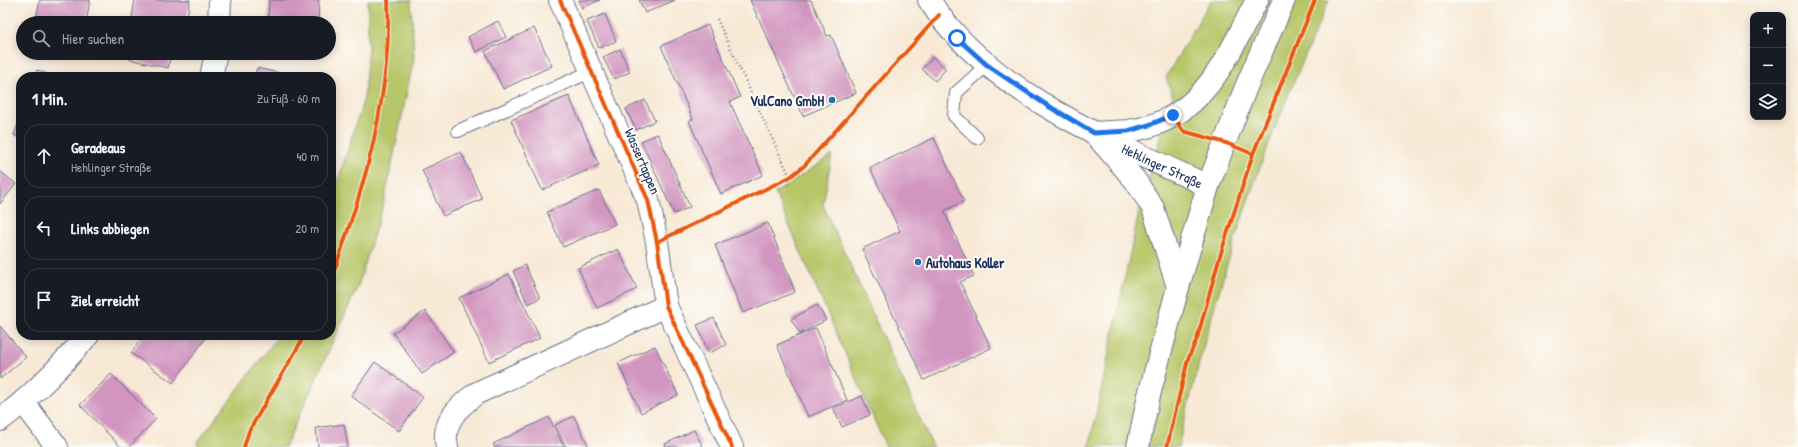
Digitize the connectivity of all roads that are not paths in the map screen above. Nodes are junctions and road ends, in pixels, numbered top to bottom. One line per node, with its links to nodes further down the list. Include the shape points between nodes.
1 (220, 0): 6 (street)
2 (560, 0): 9 (street, Wassertappen)
3 (929, 0): 8 (street, Hehlinger Straße, via 957,38)
4 (1257, 0): 12 (street, via 1221,69 1201,94 1180,112 1128,131)
5 (1284, 0): 14 (street, via 1246,87)
6 (219, 16)
7 (215, 60): 10 (street)
8 (987, 65): 12 (street, Hehlinger Straße); 13 (lane, via 956,92 954,116)
9 (592, 71): 11 (lane); 16 (street, Wassertappen, via 648,200)
10 (212, 72)
11 (458, 131)
12 (1094, 133): 14 (street, Hehlinger Straße); 15 (street, via 1135,180 1153,208)
13 (977, 138)
14 (1208, 186): 15 (street)
15 (1178, 287): 23 (street)
16 (666, 306): 21 (street, via 476,392 449,420); 22 (street, Wassertappen)
17 (84, 340): 18 (street)
18 (24, 403): 19 (street); 20 (street)
19 (0, 420)
20 (57, 447)
21 (447, 447)
22 (732, 447)
23 (1138, 447)

